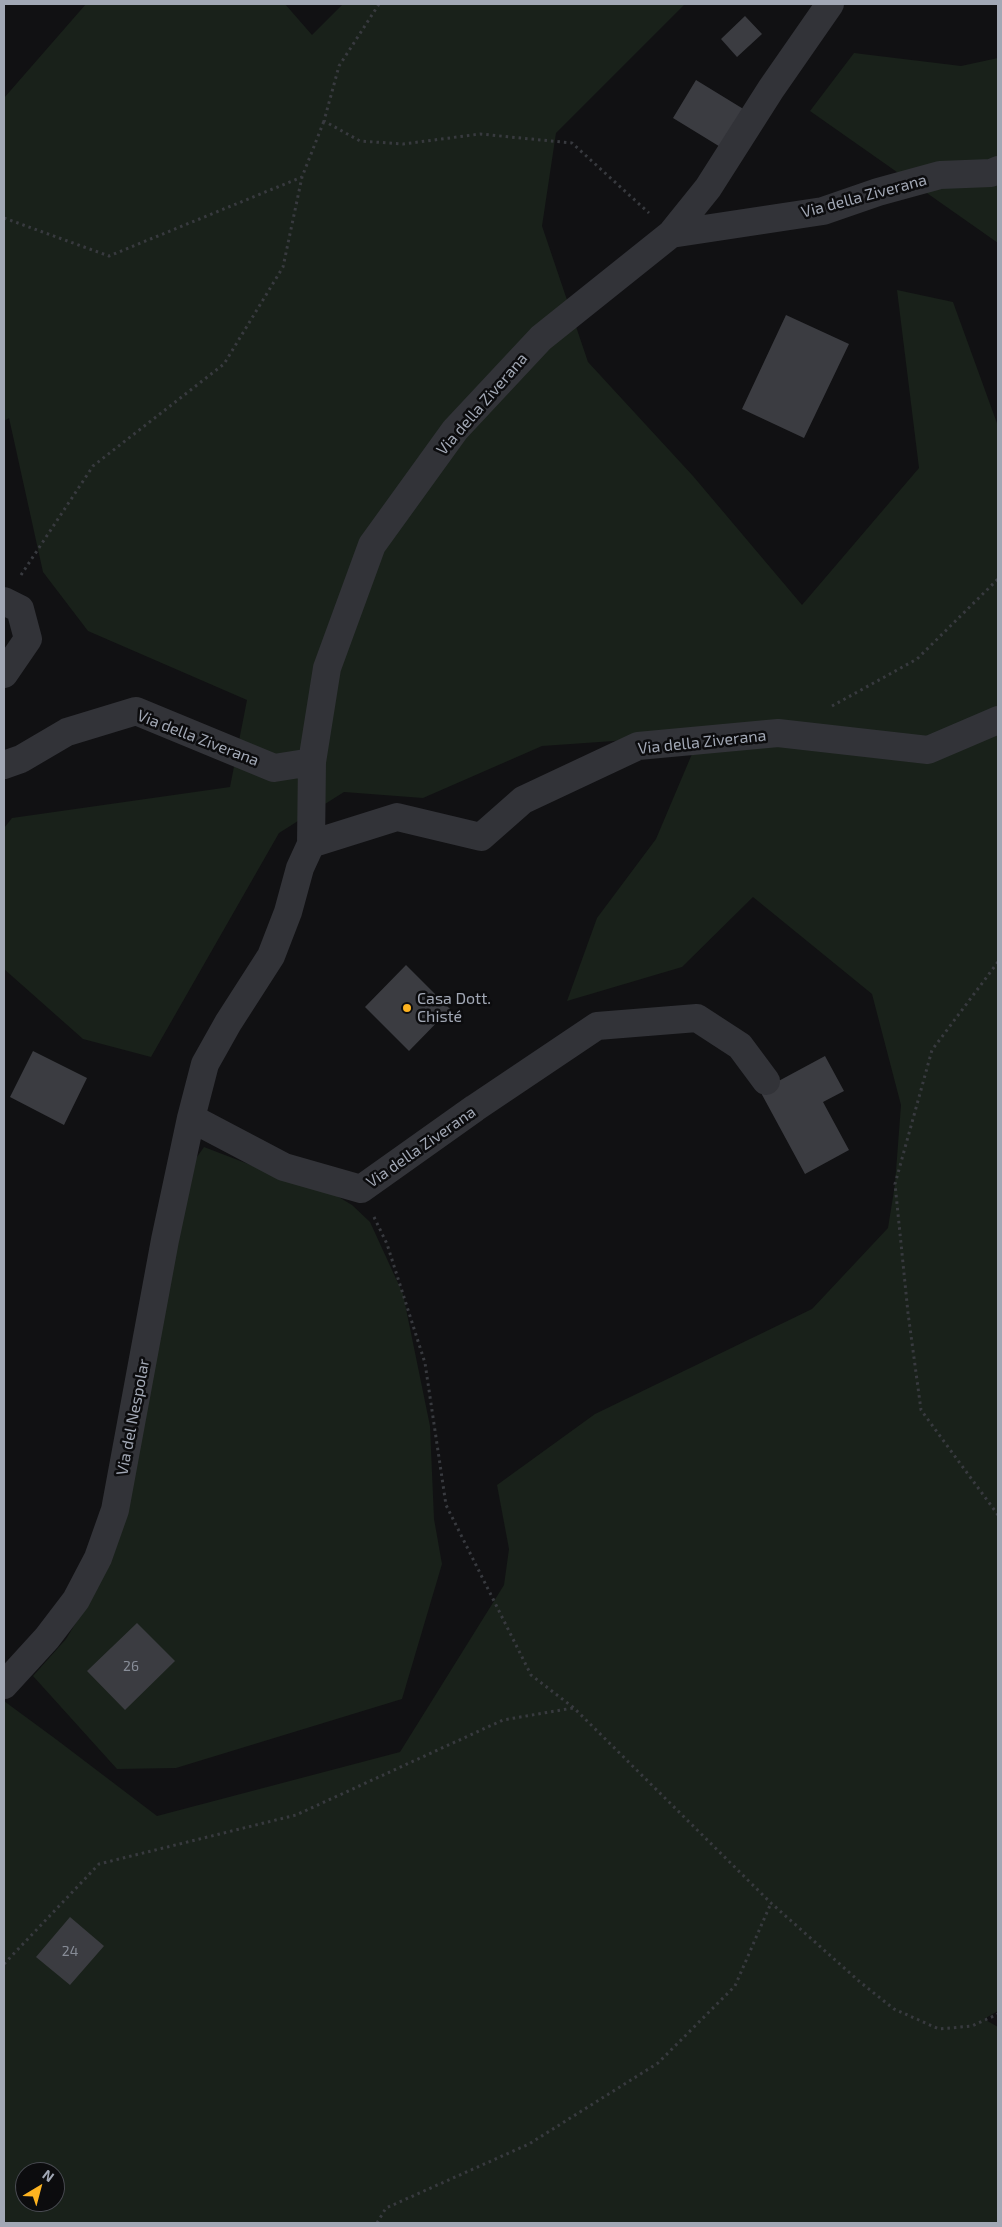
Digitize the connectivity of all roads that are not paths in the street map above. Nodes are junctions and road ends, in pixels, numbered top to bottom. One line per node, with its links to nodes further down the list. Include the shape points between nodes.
1 (830, 4): 3 (street, Via della Ziverana, via 771,88 708,188)
2 (998, 170): 3 (street, Via della Ziverana, via 991,174 940,176 823,211)
3 (671, 234): 7 (street, Via della Ziverana, via 541,338 455,430 372,545 327,668)
4 (4, 601): 5 (street, via 20,609 28,639)
5 (4, 674)
6 (998, 720): 9 (street, Via della Ziverana, via 928,750 778,733 638,746 523,800 481,837 397,817)
7 (312, 762): 8 (street, Via della Ziverana, via 274,768 136,710 67,732 21,759); 9 (street, Via della Ziverana)
8 (4, 765)
9 (311, 844): 11 (street, Via della Ziverana, via 271,956 205,1064)
10 (766, 1081): 11 (street, Via della Ziverana, via 740,1046 697,1018 597,1026 361,1189 284,1167)
11 (191, 1118): 12 (street, Via del Nespolar, via 115,1510 98,1558 76,1600)
12 (4, 1685)

